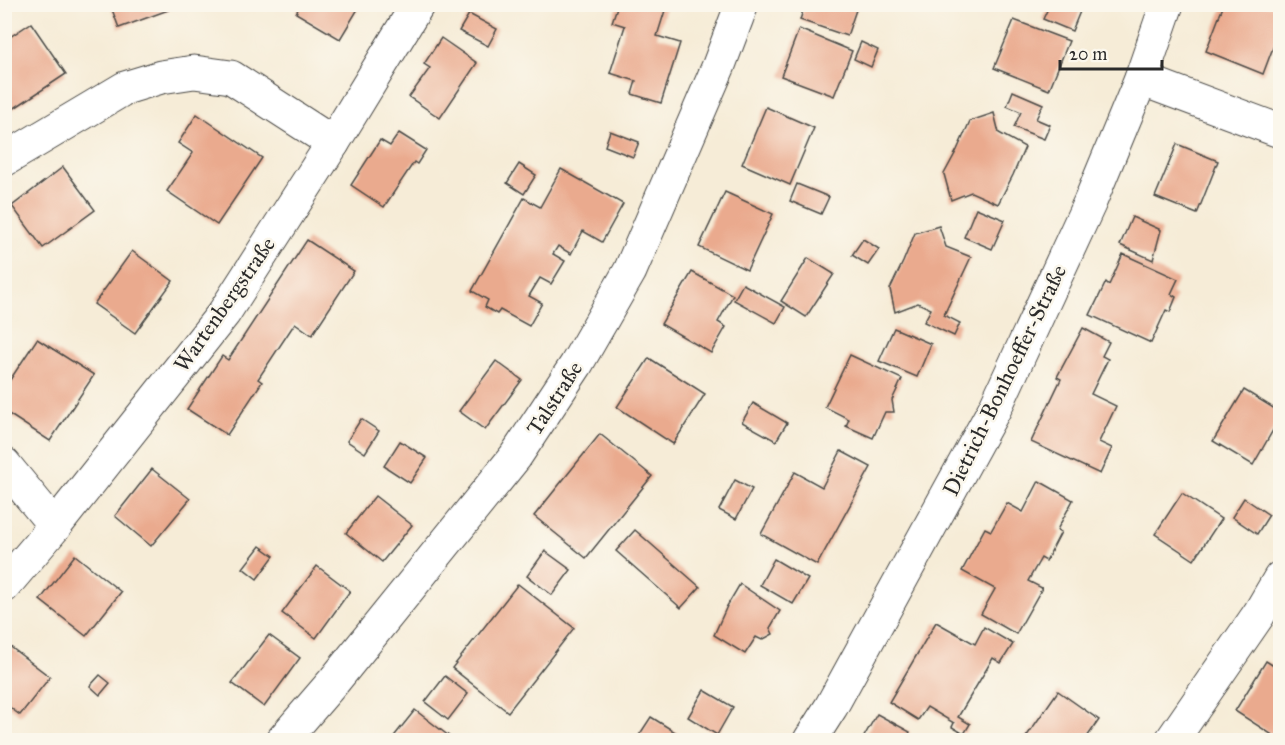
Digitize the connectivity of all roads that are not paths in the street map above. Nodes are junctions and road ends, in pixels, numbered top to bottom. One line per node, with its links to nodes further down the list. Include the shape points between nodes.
1 (418, 4): 6 (street, Wartenbergstraße)
2 (742, 4): 13 (street, Talstraße, via 630,271 576,365 515,457)
3 (1167, 4): 4 (street, Dietrich-Bonhoeffer-Straße)
4 (1141, 79): 5 (street); 14 (street, Dietrich-Bonhoeffer-Straße, via 1090,202 995,408)
5 (1281, 131)
6 (333, 143): 7 (street, via 231,77 194,72 125,88); 9 (street, Wartenbergstraße, via 224,313)
7 (4, 160)
8 (4, 464): 9 (street)
9 (55, 526): 11 (street, Wartenbergstraße)
10 (1281, 578): 12 (street)
11 (4, 586)
12 (1270, 621): 15 (street)
13 (283, 741)
14 (810, 741)
15 (1172, 741)

